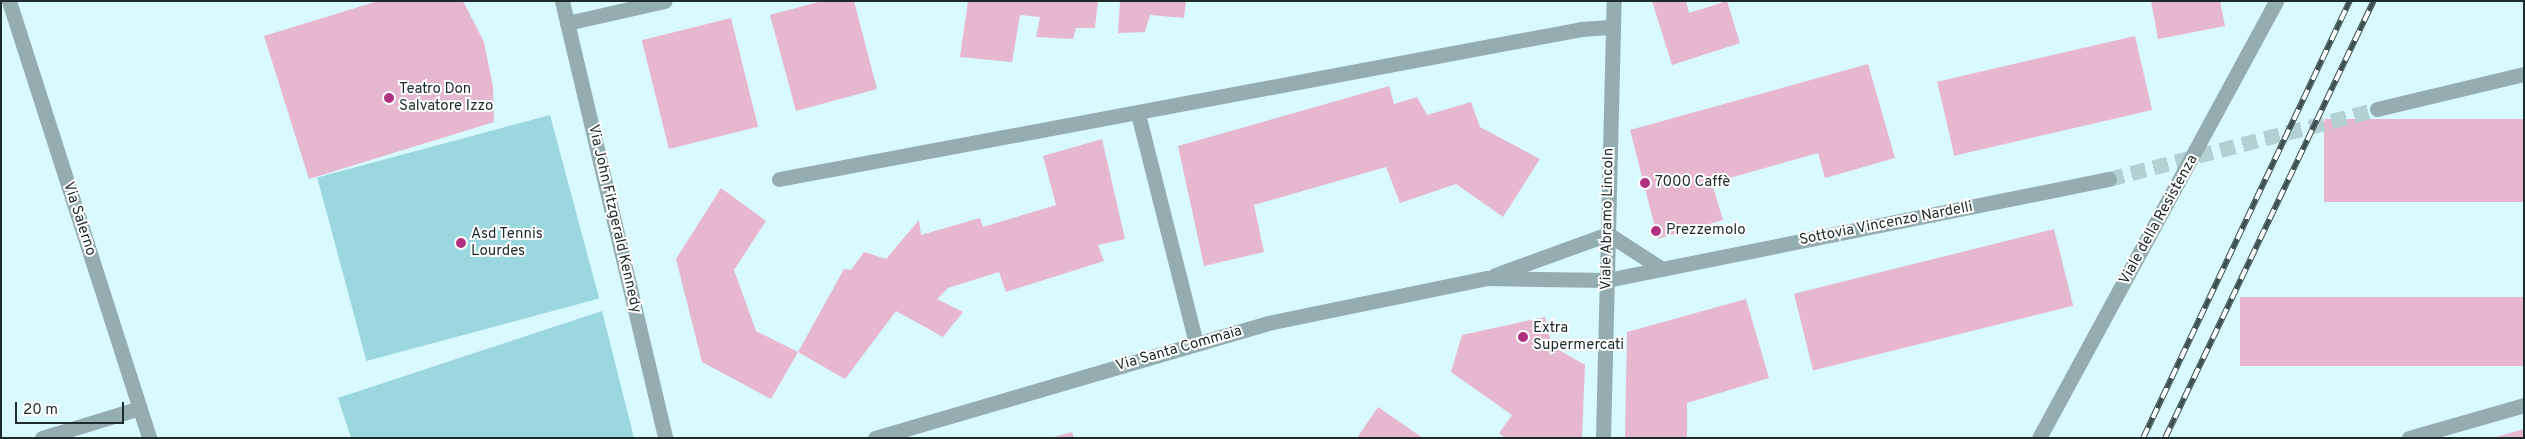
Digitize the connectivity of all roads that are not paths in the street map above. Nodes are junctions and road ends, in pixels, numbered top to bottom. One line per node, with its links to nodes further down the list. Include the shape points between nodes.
1 (8, 1): 19 (street, Via Salerno)
2 (562, 1): 6 (street, Via John Fitzgerald Kennedy)
3 (665, 1): 6 (street)
4 (1614, 1): 7 (street, Viale Abramo Lincoln)
5 (2276, 1): 25 (street, Viale della Resistenza)
6 (567, 23): 22 (street, Via John Fitzgerald Kennedy)
7 (1613, 27): 10 (street, via 1581,29); 13 (street, Viale Abramo Lincoln)
8 (2524, 74): 9 (street)
9 (2377, 109)
10 (1138, 114): 11 (street); 17 (street)
11 (779, 179)
12 (2109, 180): 14 (street, Sottovia Vincenzo Nardelli)
13 (1608, 234): 14 (street); 15 (street, Via Santa Commaia); 16 (street, Viale Abramo Lincoln)
14 (1662, 269): 16 (street, Sottovia Vincenzo Nardelli)
15 (1487, 278): 16 (street, Via Santa Commaia); 17 (street, Via Santa Commaia, via 1268,323)
16 (1606, 280): 24 (street, Viale Abramo Lincoln)
17 (1196, 344): 23 (street, Via Santa Commaia)
18 (2524, 404): 26 (street)
19 (140, 408): 20 (street); 21 (street, Via Salerno)
20 (42, 438)
21 (149, 438)
22 (665, 438)
23 (875, 438)
24 (1603, 438)
25 (2039, 438)
26 (2409, 438)

